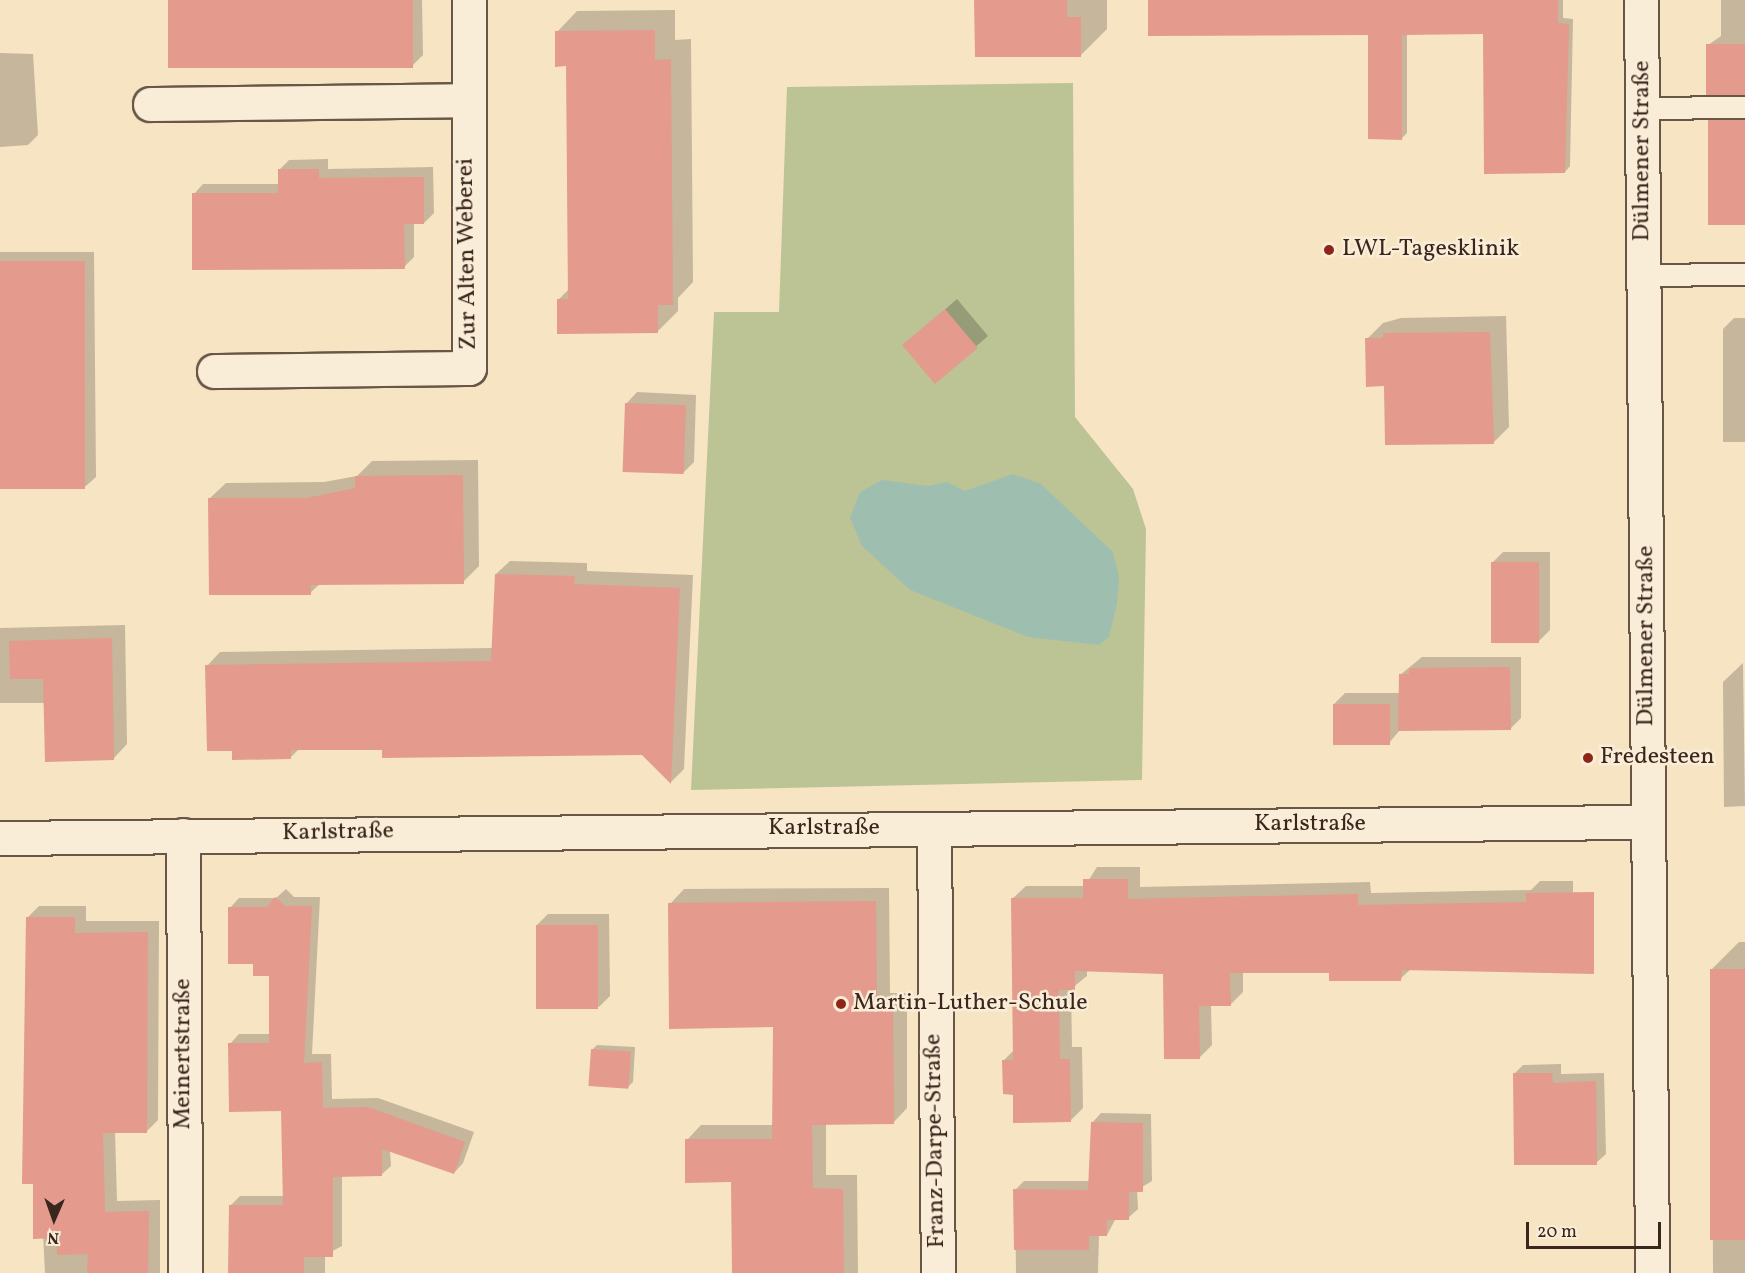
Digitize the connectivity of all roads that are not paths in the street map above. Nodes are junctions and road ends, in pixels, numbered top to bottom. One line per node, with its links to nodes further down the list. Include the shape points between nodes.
1 (469, 0): 3 (street, Zur Alten Weberei)
2 (1641, 0): 6 (street, Dülmener Straße)
3 (466, 100): 4 (street); 9 (street, Zur Alten Weberei, via 469,368)
4 (150, 104)
5 (1745, 107): 6 (lane)
6 (1644, 108): 8 (street, Dülmener Straße)
7 (1745, 274): 8 (lane)
8 (1643, 275): 10 (street, Dülmener Straße)
9 (214, 371)
10 (1648, 822): 11 (street, Karlstraße); 16 (street, Dülmener Straße)
11 (934, 829): 12 (street, Karlstraße); 15 (street, Franz-Darpe-Straße)
12 (183, 835): 13 (street, Karlstraße); 14 (street, Meinertstraße)
13 (0, 838)
14 (185, 1273)
15 (938, 1273)
16 (1652, 1273)

